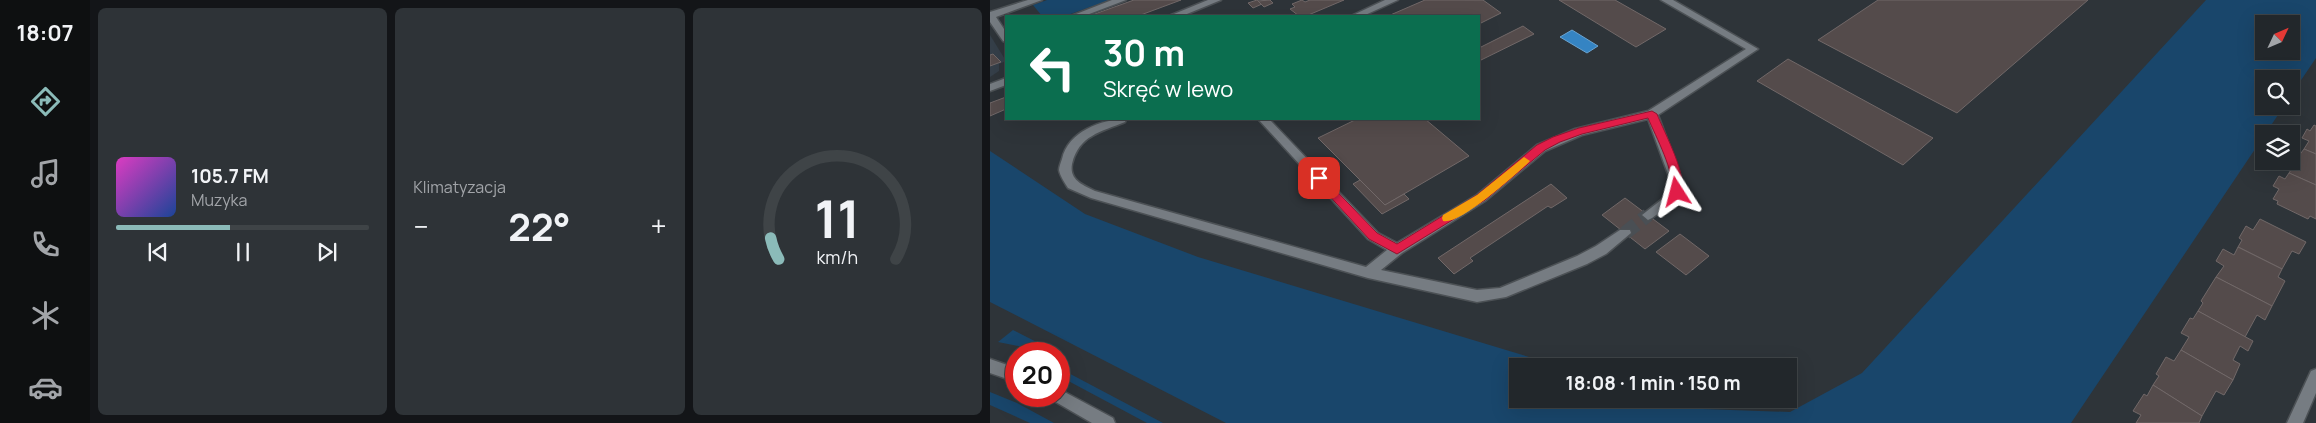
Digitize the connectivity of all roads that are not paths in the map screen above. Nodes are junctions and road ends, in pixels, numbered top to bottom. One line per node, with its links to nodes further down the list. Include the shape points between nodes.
1 (1037, 0): 6 (street)
2 (1121, 0): 7 (street)
3 (1216, 0): 8 (street)
4 (1393, 0): 9 (street)
5 (1666, 0): 13 (street, via 1753,49)
6 (990, 15): 10 (street)
7 (1079, 15)
8 (1177, 15)
9 (1358, 15)
10 (1005, 38)
11 (1005, 82): 12 (street)
12 (990, 88)
13 (1652, 114): 16 (street, via 1678,185 1675,195); 18 (street, via 1556,139 1481,198)
14 (1119, 120): 19 (street, via 1076,141 1068,153 1065,170 1072,185 1091,194)
15 (1264, 120): 18 (street, via 1373,236)
16 (1648, 215)
17 (1625, 233): 19 (street, via 1582,260 1501,293 1477,296)
18 (1397, 249): 19 (street)
19 (1368, 273)
20 (990, 366): 21 (street)
21 (1005, 371)
22 (2316, 376): 25 (street)
23 (1070, 402): 24 (street)
24 (1107, 423)
25 (2295, 423)

